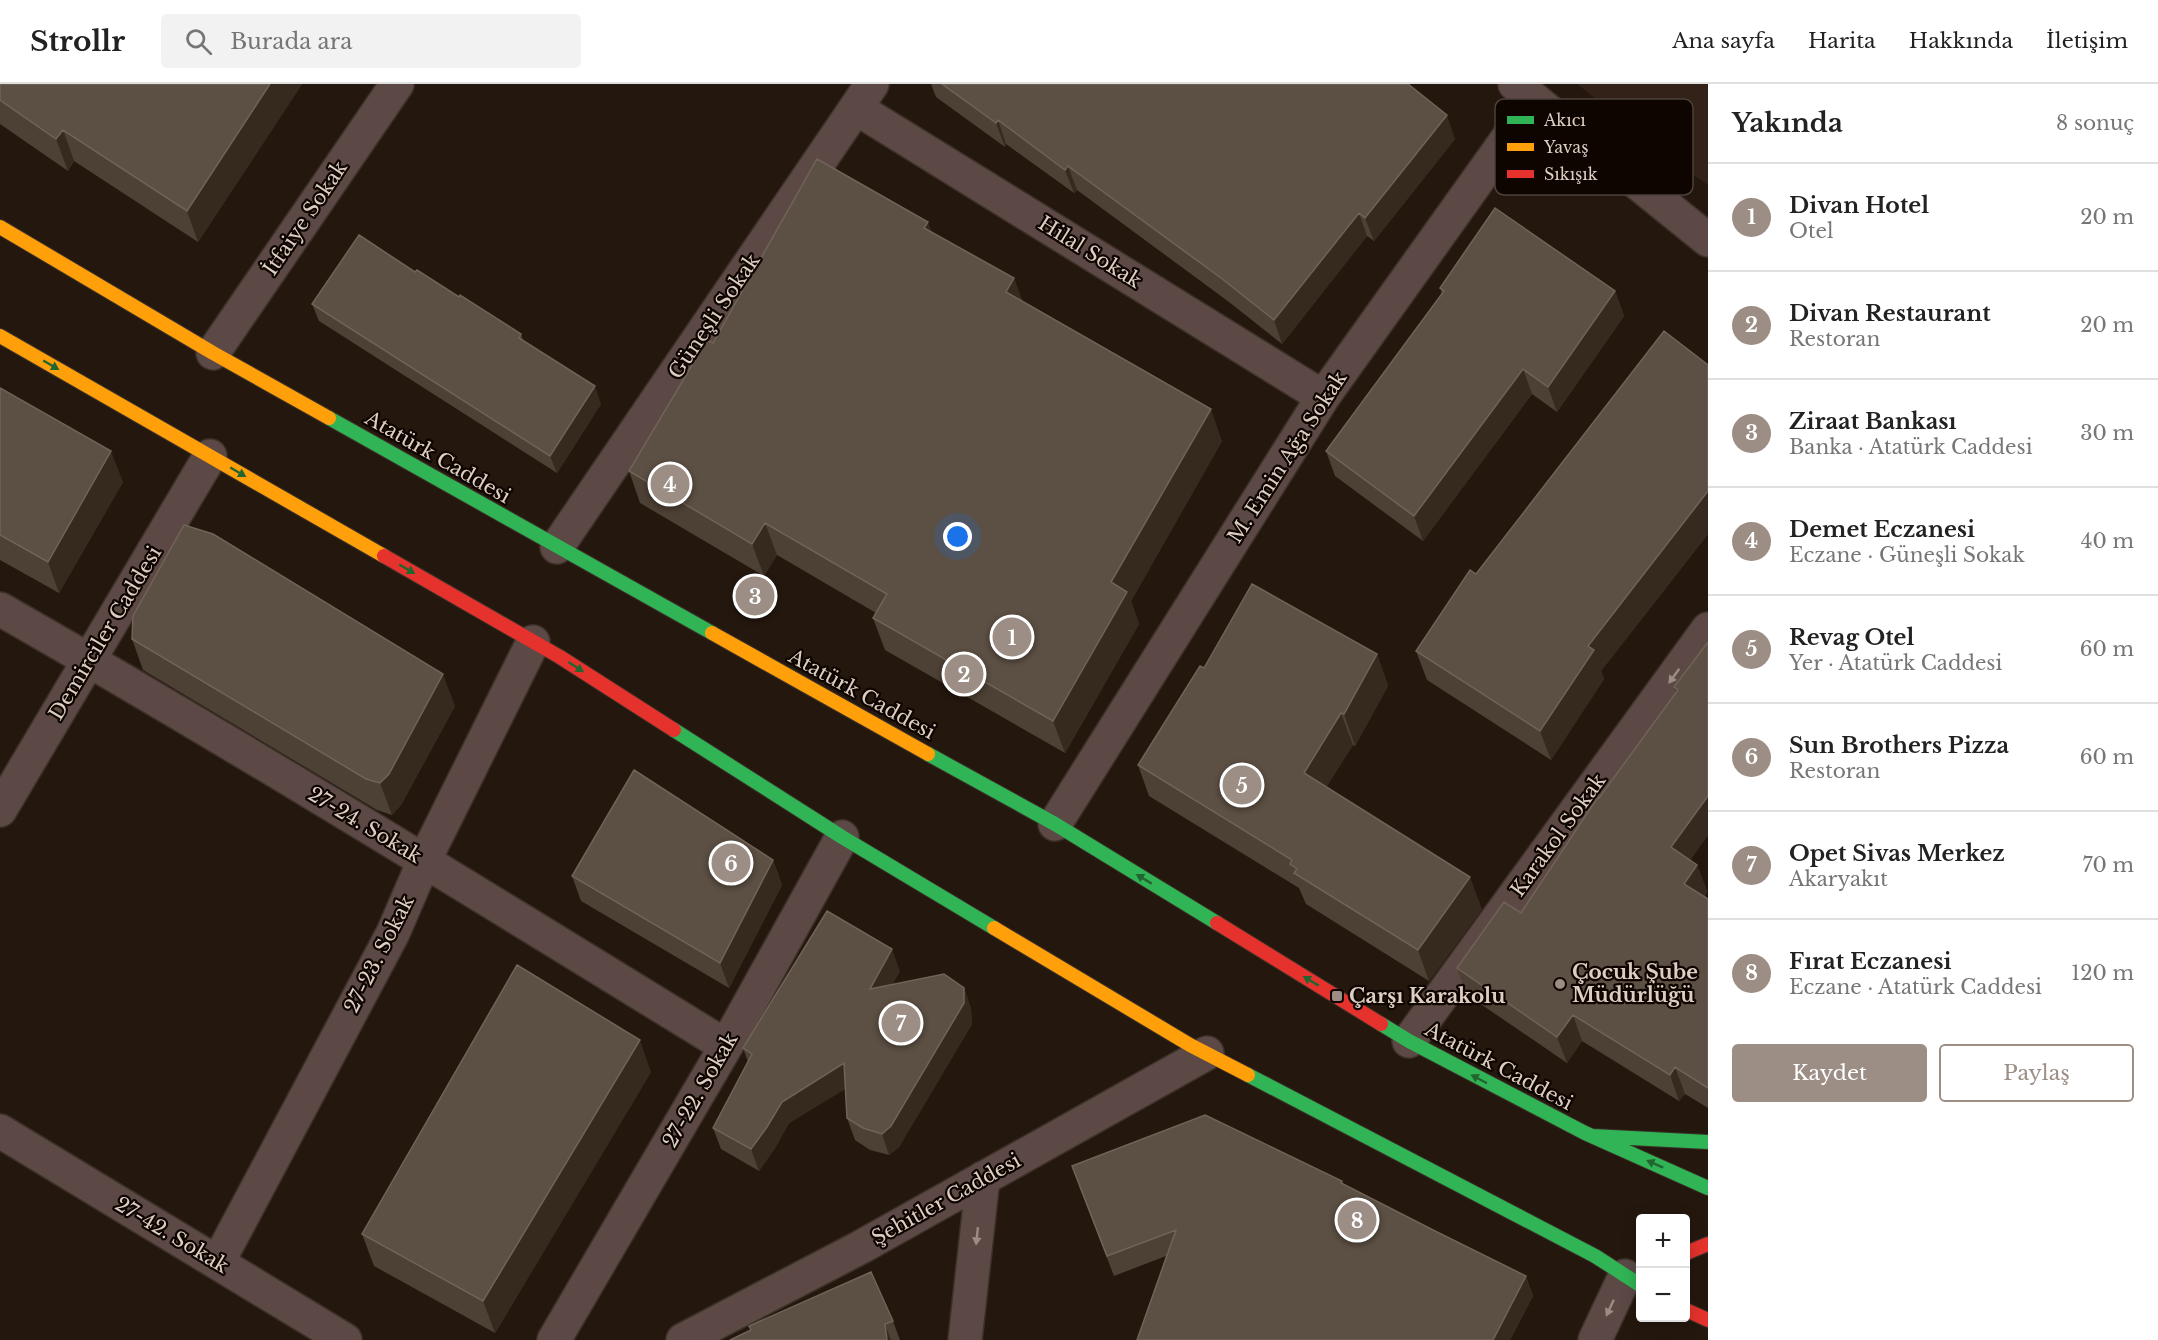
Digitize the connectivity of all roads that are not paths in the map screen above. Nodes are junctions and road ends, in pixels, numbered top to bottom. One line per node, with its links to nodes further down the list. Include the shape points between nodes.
1 (397, 84): 8 (street, İtfaiye Sokak)
2 (864, 96): 9 (street, Hilal Sokak); 11 (street, Güneşli Sokak)
3 (1495, 137): 9 (street, M. Emin Ağa Sokak)
4 (1652, 195): 6 (street)
5 (0, 227): 8 (main road, Atatürk Caddesi)
6 (1708, 240)
7 (0, 336): 10 (main road, one-way to 10)
8 (213, 352): 11 (main road, Atatürk Caddesi)
9 (1323, 397): 17 (street, M. Emin Ağa Sokak)
10 (210, 456): 14 (main road, one-way to 14); 15 (street, Demirciler Caddesi)
11 (557, 547): 17 (main road, Atatürk Caddesi)
12 (0, 609): 15 (street, 27-24. Sokak)
13 (1708, 629): 20 (street, Karakol Sokak, one-way to 20)
14 (533, 642): 18 (main road, one-way to 18); 19 (street, 27-23. Sokak)
15 (90, 660): 16 (street, Demirciler Caddesi); 19 (street, 27-24. Sokak)
16 (0, 810)
17 (1055, 824): 20 (main road, Atatürk Caddesi, one-way to 17)
18 (842, 837): 21 (street, 27-22. Sokak); 22 (main road)
19 (424, 861): 21 (street, 27-24. Sokak); 30 (street, 27-23. Sokak, via 393,933)
20 (1409, 1041): 24 (main road, Atatürk Caddesi, one-way to 20)
21 (726, 1046): 35 (street, 27-22. Sokak)
22 (1207, 1053): 26 (street, Şehitler Caddesi); 31 (main road)
23 (0, 1131): 30 (street, 27-42. Sokak)
24 (1592, 1136): 25 (main road); 27 (main road, Atatürk Caddesi, one-way to 24)
25 (1708, 1142)
26 (983, 1178): 36 (street, Şehitler Caddesi); 37 (street, one-way to 37)
27 (1708, 1188)
28 (1708, 1244): 29 (main road)
29 (1690, 1251)
30 (218, 1262): 34 (street, 27-42. Sokak)
31 (1635, 1277): 38 (street, one-way to 38)
32 (1690, 1313): 33 (main road)
33 (1708, 1320)
34 (345, 1340)
35 (554, 1340)
36 (683, 1340)
37 (965, 1340)
38 (1595, 1340)

